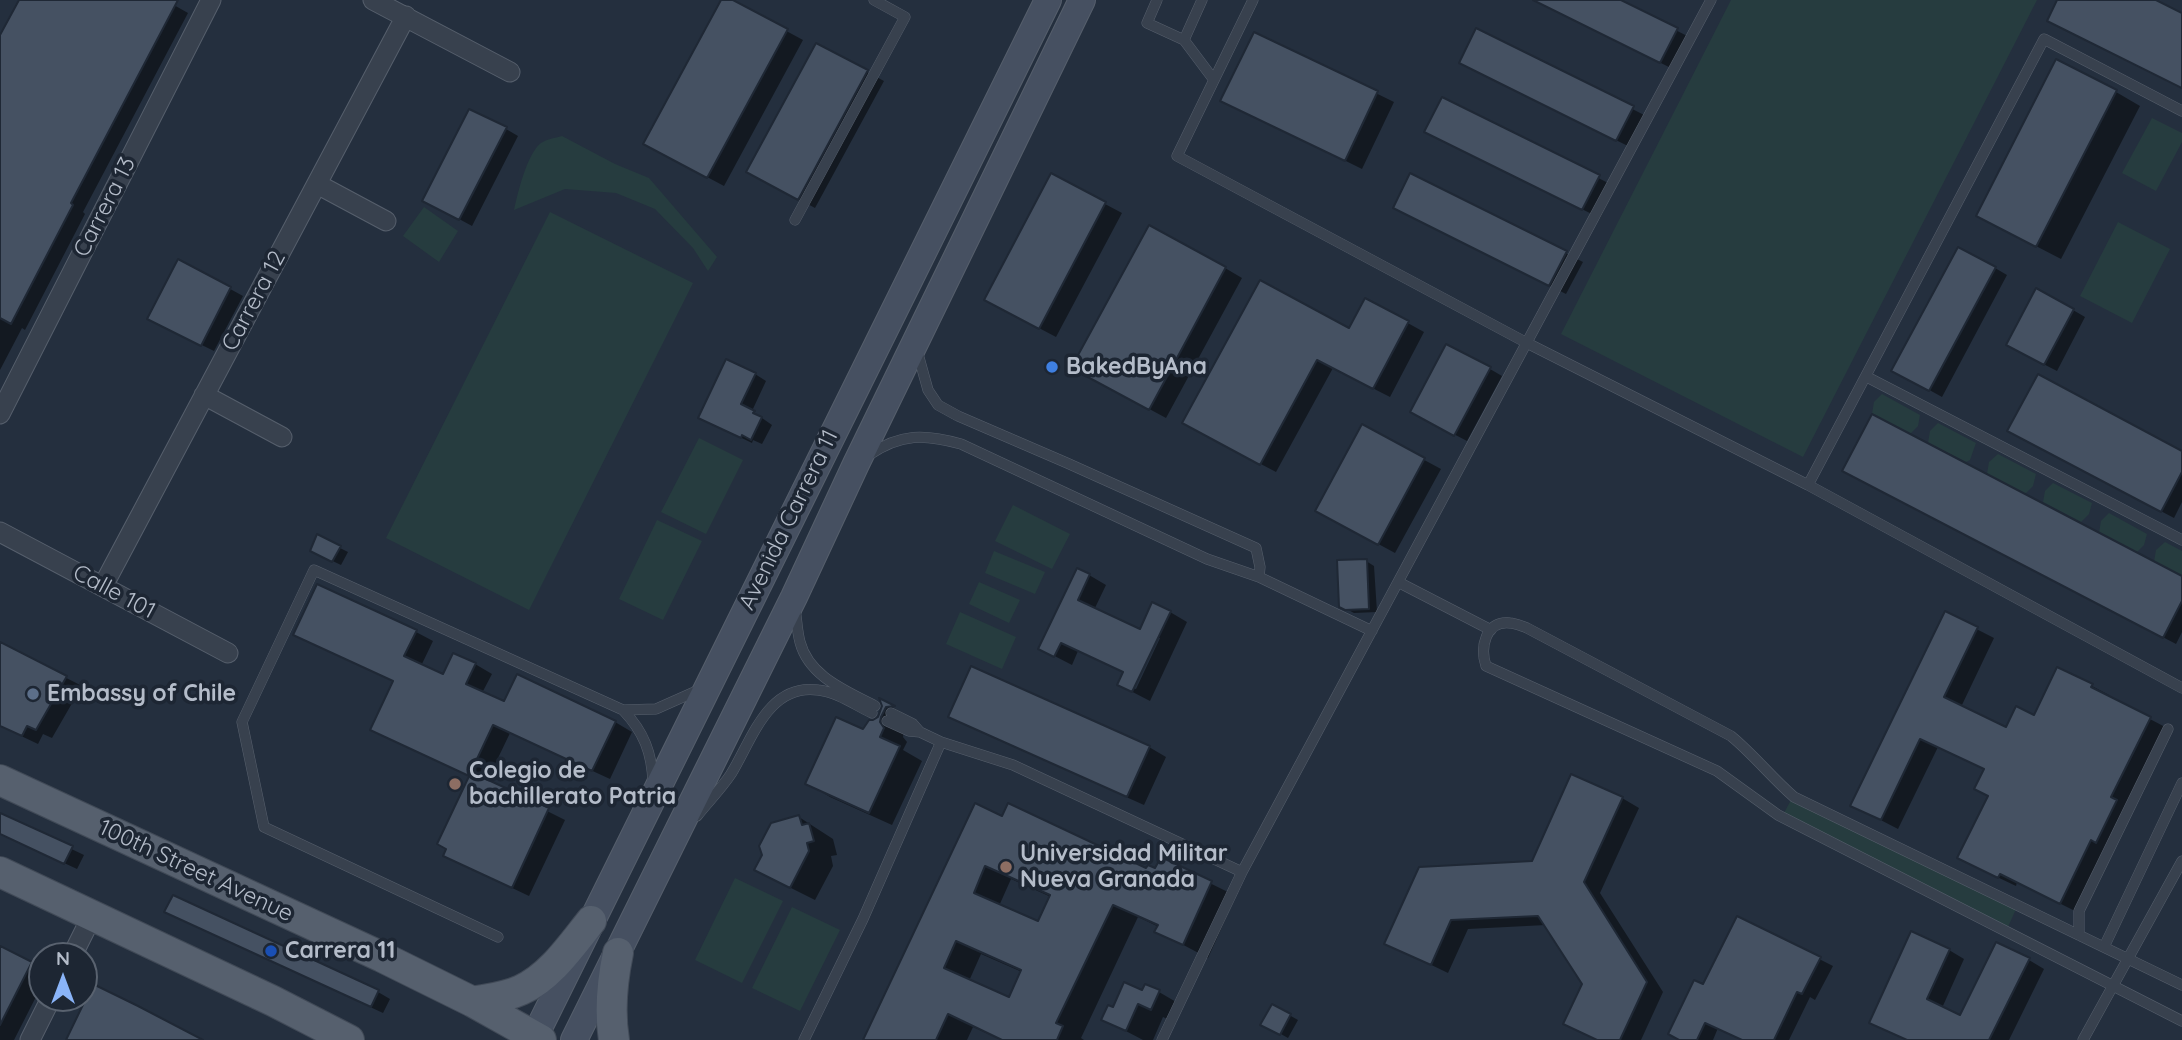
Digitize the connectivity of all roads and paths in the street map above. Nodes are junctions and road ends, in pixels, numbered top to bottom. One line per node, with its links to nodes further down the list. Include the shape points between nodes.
1 (211, 0): 22 (street, Carrera 13)
2 (373, 0): 10 (street)
3 (874, 0): 16 (lane, via 905,17)
4 (1082, 0): 18 (main road, Avenida Carrera 11)
5 (1157, 0): 11 (lane, via 1147,23)
6 (1202, 0): 11 (lane)
7 (1253, 0): 13 (lane)
8 (1711, 0): 19 (lane)
9 (1037, 15): 35 (main road, Avenida Carrera 11)
10 (406, 16): 12 (street); 15 (street, Carrera 12)
11 (1184, 40): 13 (lane)
12 (510, 72)
13 (1214, 80): 19 (lane, via 1177,156)
14 (2182, 111): 20 (lane, via 2044,39)
15 (317, 184): 17 (street); 21 (street, Carrera 12)
16 (795, 220)
17 (386, 221)
18 (918, 337): 24 (main road, Avenida Carrera 11); 28 (lane, via 922,374 938,405 1256,548)
19 (1527, 343): 25 (lane); 29 (lane)
20 (1867, 377): 25 (lane); 27 (lane)
21 (204, 395): 23 (street); 30 (street, Carrera 12)
22 (0, 414)
23 (282, 436)
24 (856, 464): 28 (lane, via 906,437 961,444 1207,559); 31 (main road, Avenida Carrera 11)
25 (1808, 485): 36 (lane)
26 (0, 532): 30 (street, Calle 101)
27 (2182, 540)
28 (1259, 576): 33 (lane)
29 (1398, 582): 32 (lane); 33 (lane)
30 (103, 586): 34 (street, Calle 101)
31 (794, 597): 44 (main road, Avenida Carrera 11); 44 (lane, via 800,642 809,662 874,710 809,689 775,702 729,776)
32 (1490, 630): 50 (lane, via 1507,622 1527,628 1731,736 1794,797); 57 (lane, via 1483,640 1486,666 1717,771 1778,815)
33 (1372, 631): 47 (lane)
34 (228, 653)
35 (707, 685): 37 (lane, via 664,707); 43 (main road, Avenida Carrera 11)
36 (2182, 688)
37 (623, 710): 43 (lane, via 637,724 647,745); 51 (lane, via 314,570 242,722 264,827)
38 (889, 717): 40 (lane, via 913,724)
39 (2168, 730): 50 (lane, via 2079,911)
40 (941, 742): 47 (lane, via 1013,765); 66 (lane)
41 (0, 780): 58 (main road, 100th Street Avenue)
42 (2182, 783): 53 (lane)
43 (653, 795): 49 (main road, Avenida Carrera 11)
44 (662, 860): 54 (main road, Avenida Carrera 11)
45 (2182, 862): 55 (lane)
46 (0, 872): 48 (main road)
47 (1242, 872): 67 (lane)
48 (92, 916): 52 (street); 63 (main road)
49 (591, 921): 58 (main road, via 535,983); 61 (main road, Avenida Carrera 11)
50 (2079, 935): 53 (lane)
51 (498, 937)
52 (79, 942)
53 (2104, 947): 55 (lane)
54 (618, 953): 64 (main road, Avenida Carrera 11); 65 (main road, via 610,1009)
55 (2128, 959): 56 (lane); 57 (lane)
56 (2182, 985)
57 (2113, 986): 60 (lane); 68 (lane)
58 (472, 1002): 61 (main road, 100th Street Avenue)
59 (44, 1012): 62 (street)
60 (2182, 1021)
61 (536, 1039)
62 (30, 1040)
63 (349, 1040)
64 (574, 1040)
65 (614, 1040)
66 (804, 1040)
67 (1162, 1040)
68 (2083, 1040)

